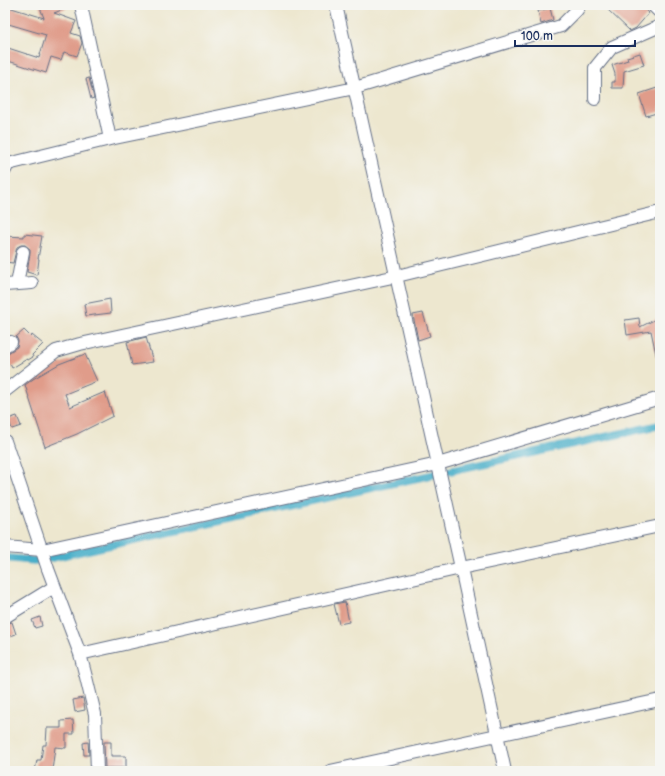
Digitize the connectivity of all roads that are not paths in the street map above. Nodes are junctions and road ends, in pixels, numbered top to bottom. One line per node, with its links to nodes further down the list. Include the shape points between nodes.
1 (336, 5): 7 (street)
2 (580, 5): 7 (street, via 561,26)
3 (656, 5): 5 (highway)
4 (85, 6): 9 (street)
5 (660, 9)
6 (660, 26): 8 (street, via 612,47 595,68)
7 (355, 88): 9 (street); 13 (street)
8 (595, 99)
9 (110, 139): 10 (street, via 8,164)
10 (5, 170)
11 (660, 212): 13 (street)
12 (23, 252): 15 (street)
13 (396, 276): 16 (street, via 95,340 56,351); 19 (street)
14 (32, 283): 15 (street)
15 (11, 285)
16 (5, 391)
17 (660, 398): 19 (street)
18 (5, 442): 22 (street)
19 (438, 464): 22 (street); 23 (street)
20 (660, 526): 23 (street)
21 (5, 547): 22 (street)
22 (42, 552): 24 (street)
23 (461, 568): 26 (street); 28 (street)
24 (55, 588): 25 (street); 26 (street)
25 (5, 617)
26 (80, 654): 29 (street, via 95,714)
27 (660, 700): 28 (street)
28 (497, 735): 30 (street); 31 (street)
29 (97, 771)
30 (330, 771)
31 (505, 771)

